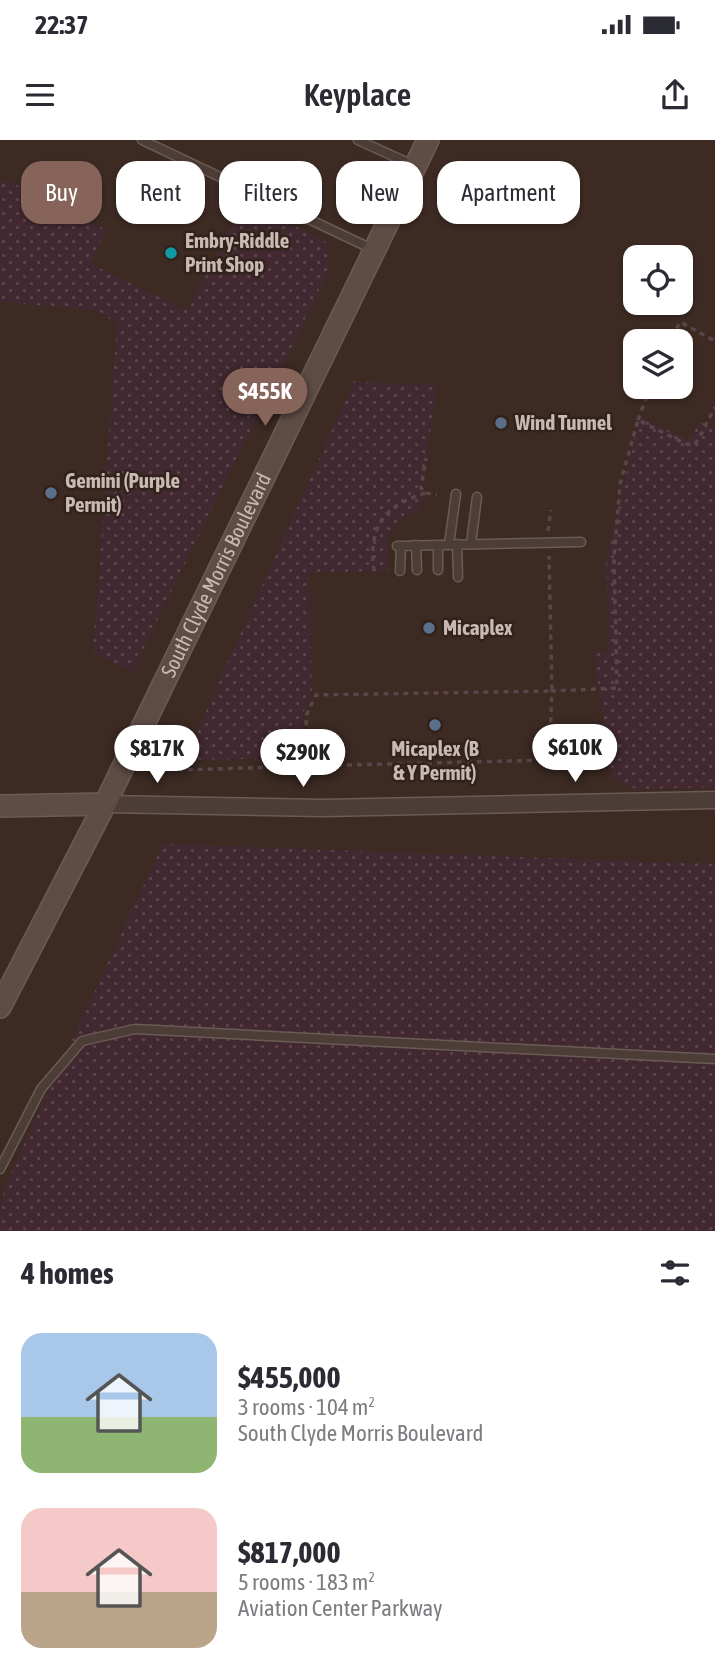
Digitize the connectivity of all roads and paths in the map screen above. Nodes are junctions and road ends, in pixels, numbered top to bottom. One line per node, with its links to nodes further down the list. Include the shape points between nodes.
1 (142, 140): 7 (lane)
2 (358, 140): 4 (lane)
3 (428, 140): 5 (main road, South Clyde Morris Boulevard)
4 (404, 161)
5 (418, 161)
6 (387, 224): 7 (main road, South Clyde Morris Boulevard)
7 (375, 250): 36 (main road, South Clyde Morris Boulevard)
8 (676, 329): 10 (path, via 680,322)
9 (693, 329): 11 (path)
10 (693, 329)
11 (715, 341)
12 (646, 399): 14 (path)
13 (715, 407): 14 (path, via 694,445)
14 (638, 420): 32 (path, via 620,484 614,560 617,688)
15 (426, 458): 16 (path, via 421,488)
16 (426, 493): 18 (path); 29 (path, via 392,509 378,525 372,544)
17 (456, 494): 23 (lane)
18 (437, 495)
19 (477, 497): 24 (lane)
20 (551, 510): 21 (path)
21 (548, 542): 22 (lane); 24 (lane); 32 (path)
22 (581, 542)
23 (453, 544): 24 (lane); 26 (lane); 31 (lane)
24 (471, 544)
25 (416, 545): 26 (lane); 27 (lane); 30 (lane, via 399,546)
26 (438, 545): 28 (lane)
27 (417, 570)
28 (438, 570)
29 (373, 571)
30 (400, 571)
31 (458, 577)
32 (552, 691): 34 (path, via 316,695 306,716); 34 (path, via 549,760)
33 (171, 761): 34 (path, via 182,770)
34 (307, 766)
35 (715, 800): 36 (street, via 322,808)
36 (106, 804): 37 (main road); 38 (main road, South Clyde Morris Boulevard)
37 (0, 806)
38 (0, 1007)
39 (715, 1059): 40 (lane, via 135,1029 82,1041 41,1089)
40 (0, 1170)

